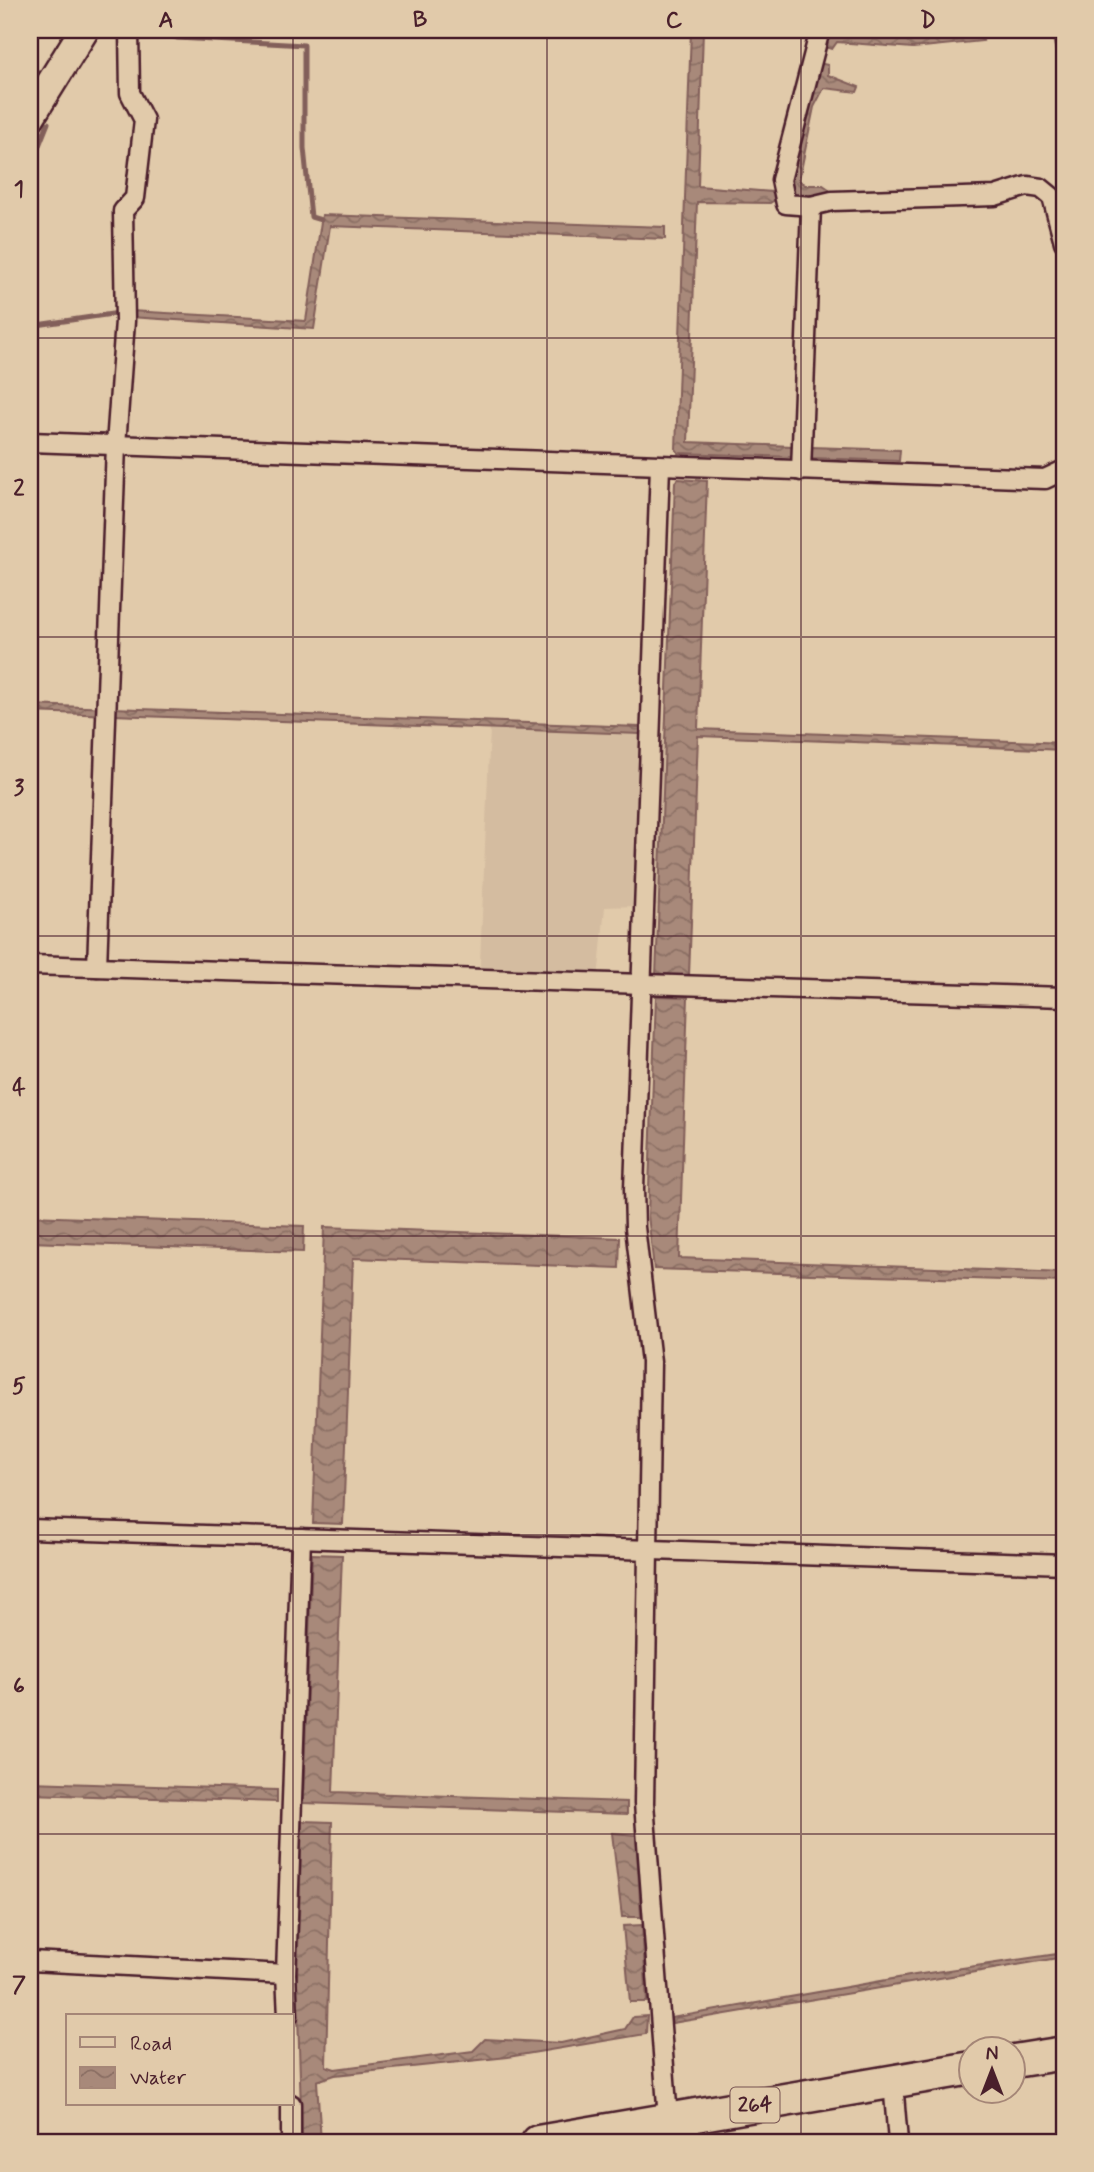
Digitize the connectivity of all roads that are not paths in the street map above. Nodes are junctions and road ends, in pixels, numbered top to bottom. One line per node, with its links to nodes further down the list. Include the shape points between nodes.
1 (84, 30): 4 (main road)
2 (129, 30): 8 (street, via 130,93 144,120 135,198 123,211 125,321)
3 (820, 30): 5 (street, via 781,180 786,204)
4 (30, 117)
5 (811, 206): 6 (street, via 831,201 995,196 1041,188 1052,197); 11 (street)
6 (1064, 242)
7 (30, 442): 8 (street)
8 (116, 445): 9 (street); 13 (street)
9 (660, 466): 11 (street); 14 (street)
10 (1064, 470): 11 (street, via 1045,479)
11 (801, 471)
12 (30, 965): 13 (street)
13 (97, 967): 14 (street)
14 (642, 985): 15 (street); 18 (street, via 634,1189 651,1362)
15 (1064, 998)
16 (30, 1529): 17 (street)
17 (301, 1538): 18 (street); 21 (street)
18 (649, 1549): 19 (street); 28 (street, via 643,1803)
19 (1064, 1564)
20 (30, 1961): 21 (street)
21 (286, 1973): 22 (street)
22 (288, 2014)
23 (1064, 2053): 24 (highway)
24 (1028, 2059)
25 (958, 2070): 26 (highway, 264)
26 (893, 2082): 28 (highway, 264); 31 (street)
27 (291, 2106): 29 (street)
28 (668, 2119): 30 (highway, 264)
29 (291, 2142)
30 (538, 2142)
31 (898, 2142)

